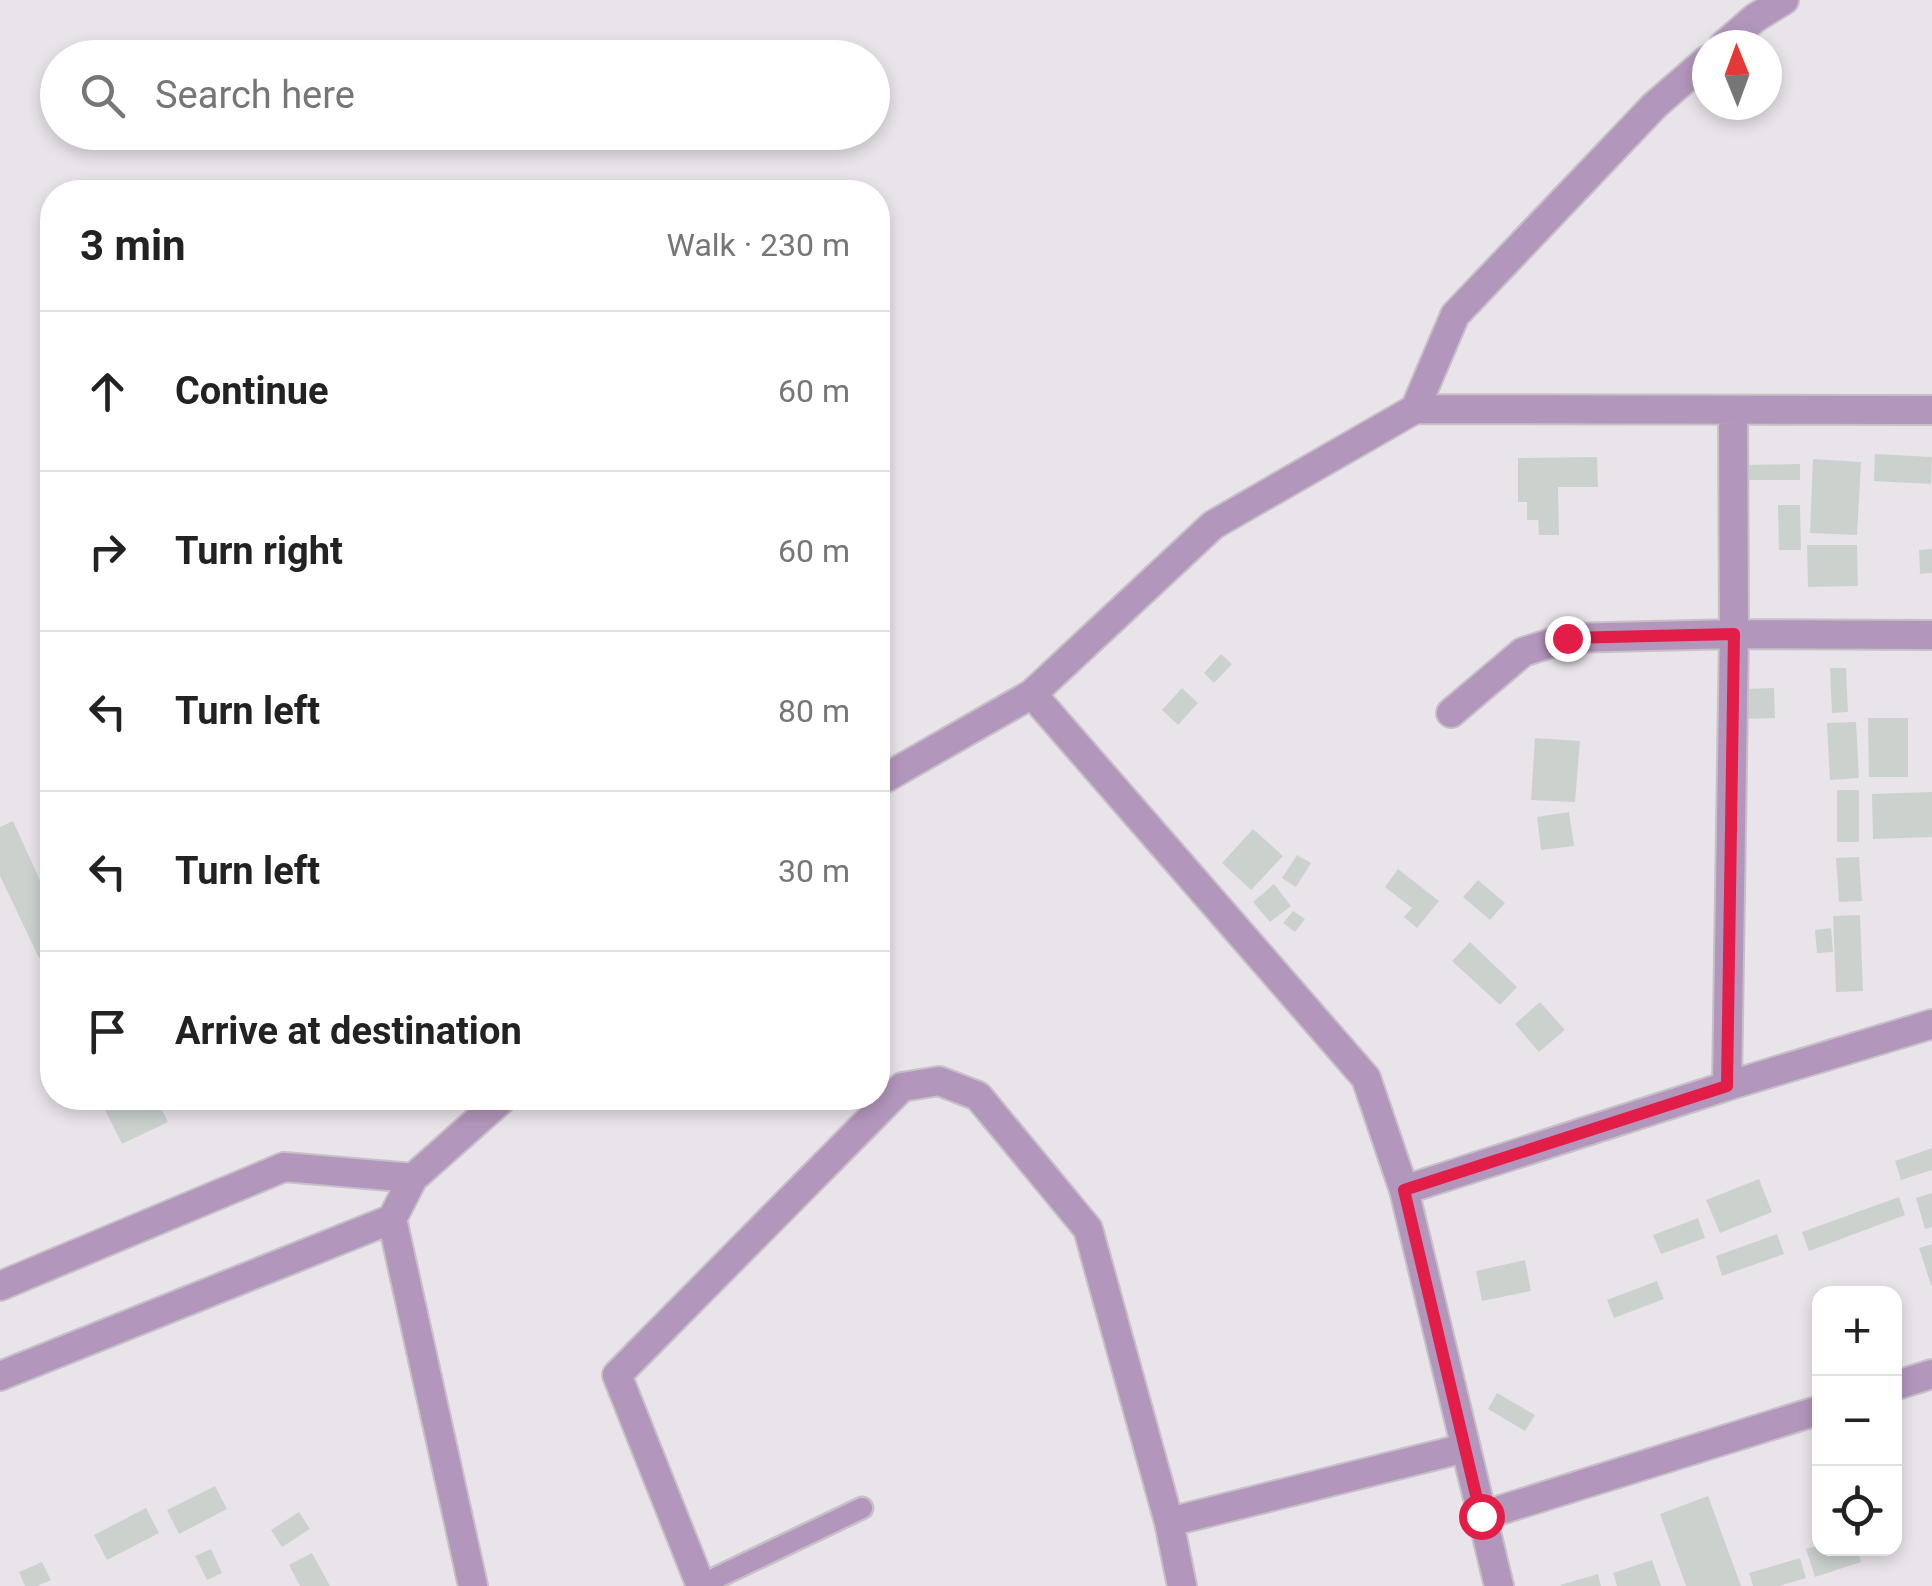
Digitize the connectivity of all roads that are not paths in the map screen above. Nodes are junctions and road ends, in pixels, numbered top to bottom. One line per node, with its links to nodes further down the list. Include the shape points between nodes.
1 (1784, 0): 2 (street)
2 (1741, 30)
3 (1692, 73): 4 (street, via 1455,315)
4 (1415, 409): 6 (street); 9 (street, via 1213,525)
5 (1932, 410): 6 (street)
6 (1732, 411): 7 (street)
7 (1734, 634): 8 (street); 10 (street, via 1567,638 1523,652); 13 (street)
8 (1932, 636)
9 (1032, 694): 11 (street); 18 (street, via 1366,1078)
10 (1451, 713)
11 (890, 775)
12 (1932, 1024): 13 (street)
13 (1727, 1086): 18 (street)
14 (890, 1099): 28 (street, via 902,1087 939,1081 978,1096 1088,1230)
15 (490, 1110): 17 (street)
16 (879, 1110): 29 (street, via 617,1375)
17 (413, 1178): 19 (street); 20 (street, via 284,1167)
18 (1404, 1190): 25 (street)
19 (392, 1220): 22 (street); 30 (street)
20 (0, 1286)
21 (1932, 1374): 23 (street)
22 (0, 1376)
23 (1902, 1383)
24 (1812, 1413): 27 (street)
25 (1465, 1448): 27 (street); 28 (street)
26 (862, 1508): 29 (lane)
27 (1481, 1516): 32 (street)
28 (1168, 1522): 31 (street)
29 (701, 1585)
30 (473, 1586)
31 (1182, 1586)
32 (1498, 1586)

